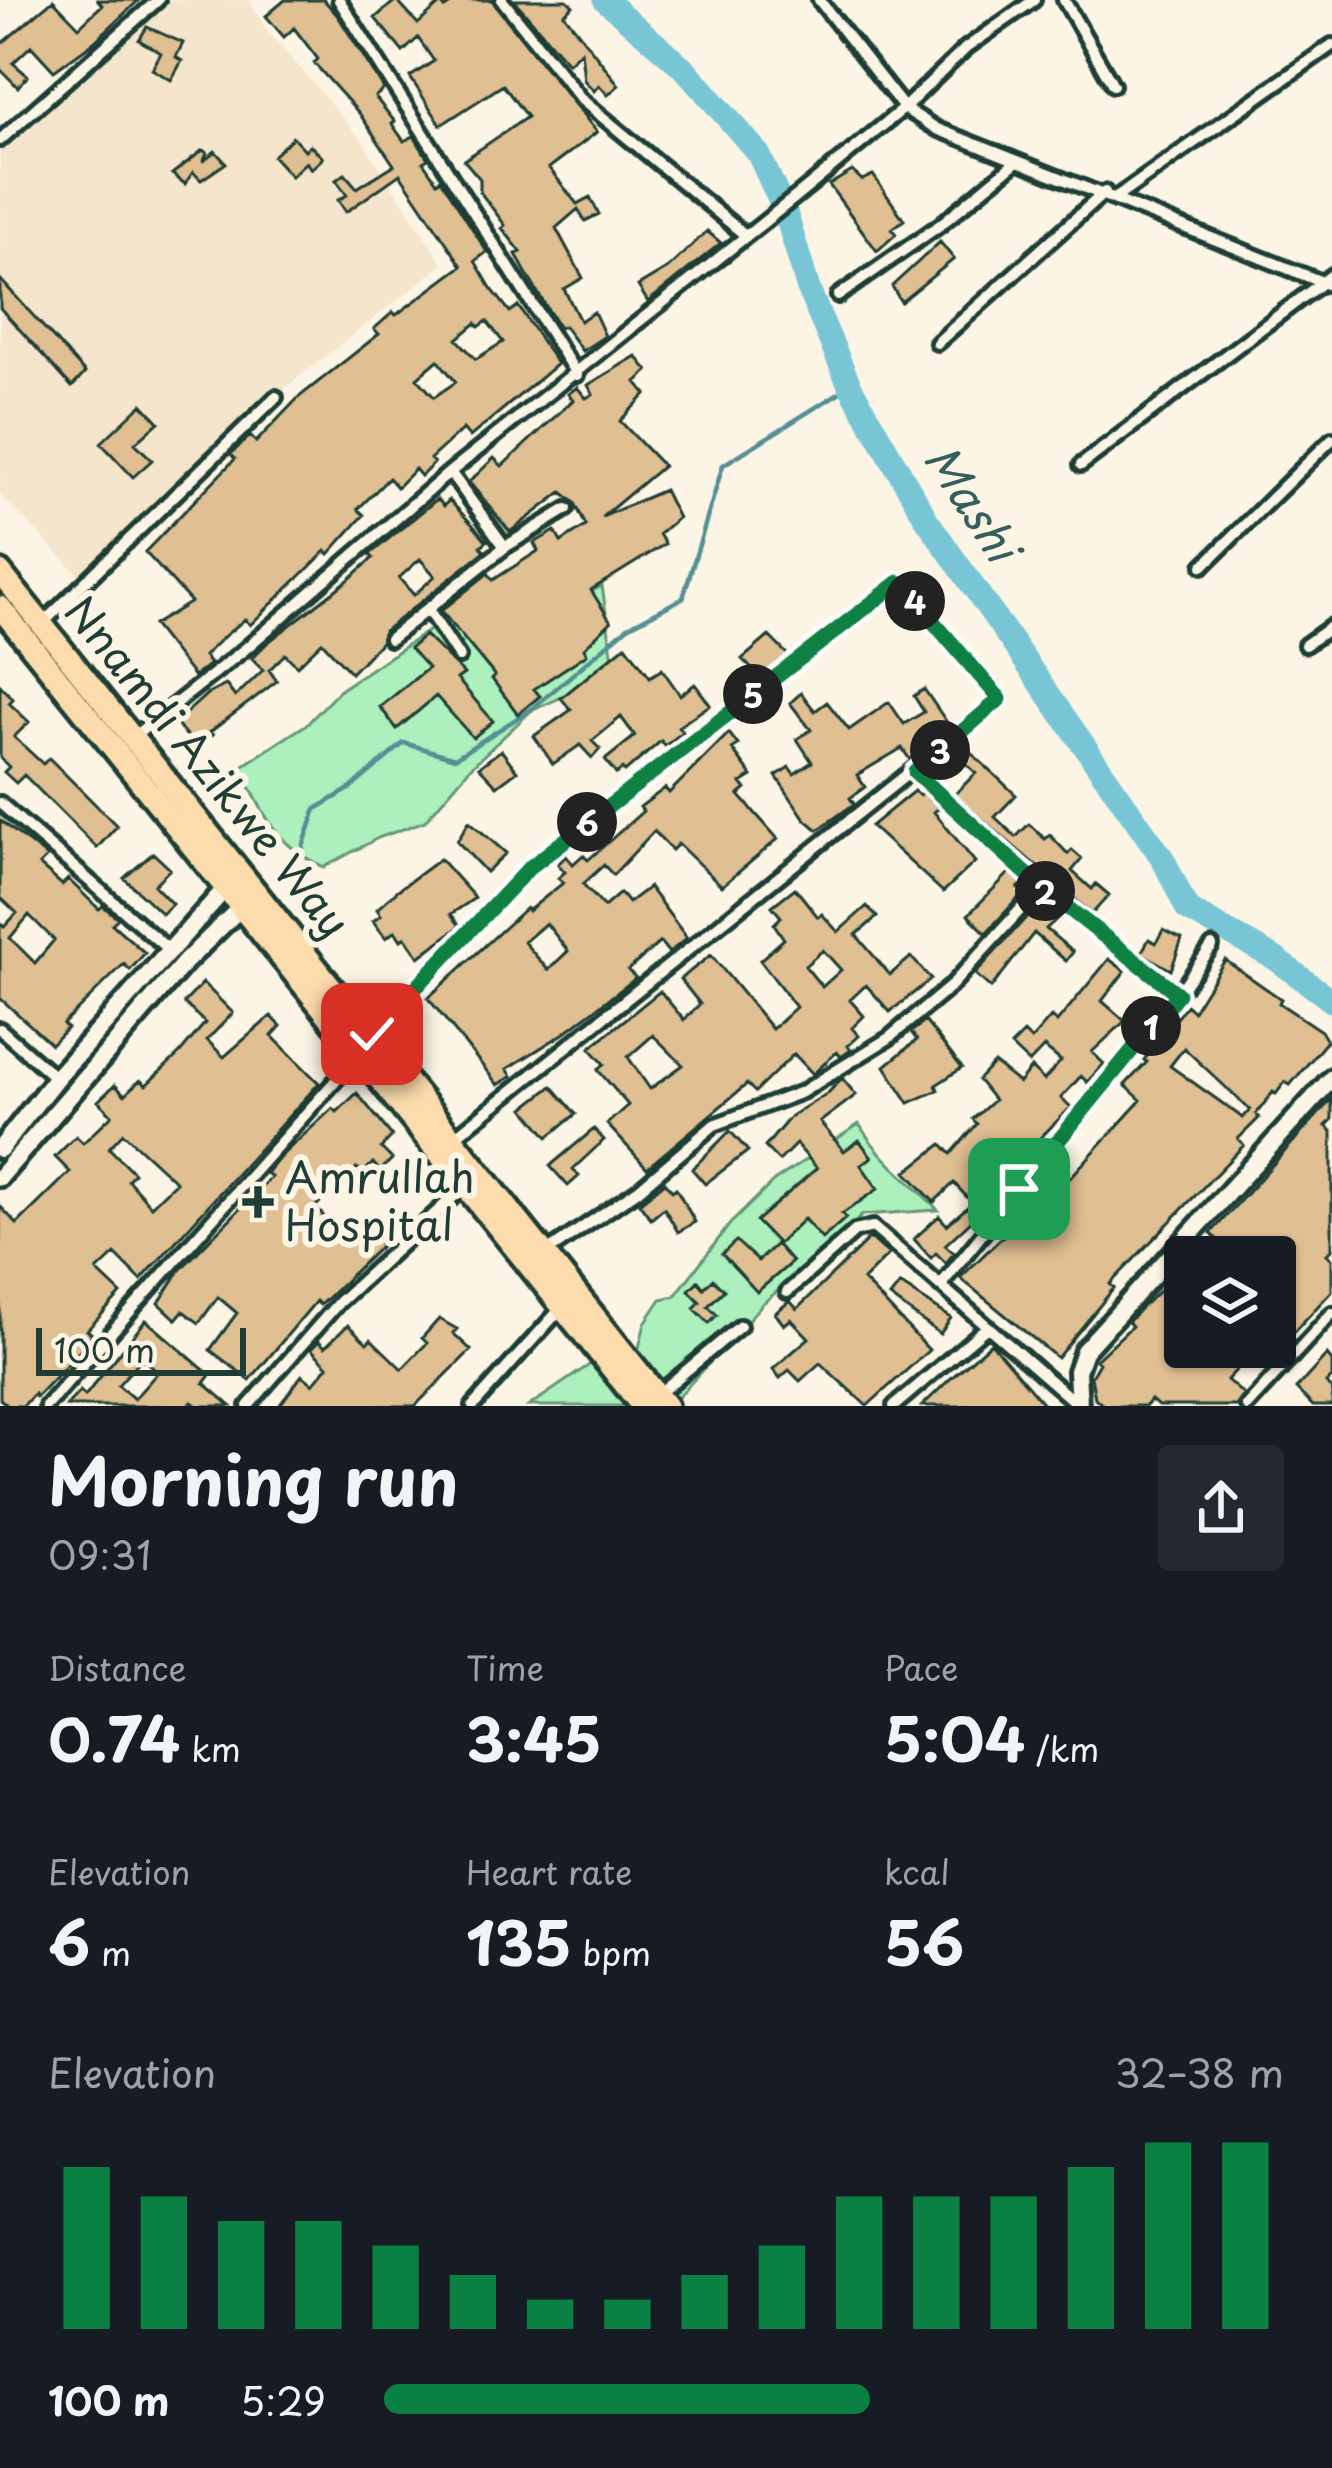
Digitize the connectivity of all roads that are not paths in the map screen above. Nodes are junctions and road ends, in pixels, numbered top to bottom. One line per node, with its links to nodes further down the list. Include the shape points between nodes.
1 (158, 0): 10 (street)
2 (339, 0): 17 (street)
3 (502, 0): 13 (street, via 582,100)
4 (819, 0): 9 (street)
5 (1034, 0): 9 (street, via 966,48)
6 (1064, 0): 8 (street)
7 (1332, 45): 12 (street)
8 (1113, 85)
9 (904, 108): 11 (street); 13 (street)
10 (0, 140)
11 (1016, 162): 12 (street); 15 (street)
12 (1111, 195): 14 (street); 16 (street)
13 (746, 235): 17 (street)
14 (1329, 281): 20 (street)
15 (838, 296)
16 (937, 343)
17 (577, 375): 21 (street)
18 (276, 397): 28 (street)
19 (1332, 439): 24 (street)
20 (1081, 465)
21 (450, 472): 23 (street); 33 (street)
22 (567, 509): 23 (street)
23 (505, 547): 27 (street)
24 (1203, 566)
25 (0, 572): 28 (highway, Nnamdi Azikwe Way)
26 (0, 607): 37 (highway, Nnamdi Azikwe Way)
27 (428, 610): 30 (street); 32 (street)
28 (42, 624): 33 (highway, Nnamdi Azikwe Way)
29 (1332, 626): 31 (street)
30 (390, 639)
31 (1305, 645)
32 (459, 657)
33 (130, 739): 37 (highway, Nnamdi Azikwe Way)
34 (915, 772): 36 (street); 42 (street, via 1000,699 899,582 529,868); 45 (street)
35 (0, 803): 39 (street)
36 (1041, 887): 40 (street); 49 (street, via 950,986 889,1038 802,1093 714,1125)
37 (241, 890): 39 (street); 42 (highway, Nnamdi Azikwe Way); 47 (street)
38 (1212, 946): 40 (street)
39 (170, 950): 43 (street)
40 (1178, 994): 50 (street)
41 (0, 1030): 43 (street)
42 (366, 1043): 45 (highway, Nnamdi Azikwe Way); 48 (highway, Nnamdi Azikwe Way); 57 (street)
43 (56, 1078): 46 (street)
44 (1332, 1078): 61 (street, via 1084,1351)
45 (452, 1139): 49 (highway, Nnamdi Azikwe Way)
46 (0, 1149)
47 (0, 1178)
48 (465, 1186): 52 (highway, Nnamdi Azikwe Way); 58 (street, via 339,1302)
49 (544, 1254): 56 (highway, Nnamdi Azikwe Way)
50 (940, 1286): 51 (street, via 865,1225); 55 (street)
51 (787, 1292)
52 (563, 1306): 56 (highway, Nnamdi Azikwe Way); 59 (street)
53 (1332, 1312): 62 (street)
54 (740, 1326): 56 (street)
55 (987, 1327): 60 (street); 61 (street)
56 (655, 1402)
57 (46, 1406)
58 (248, 1406)
59 (473, 1406)
60 (894, 1406)
61 (1079, 1406)
62 (1247, 1406)

